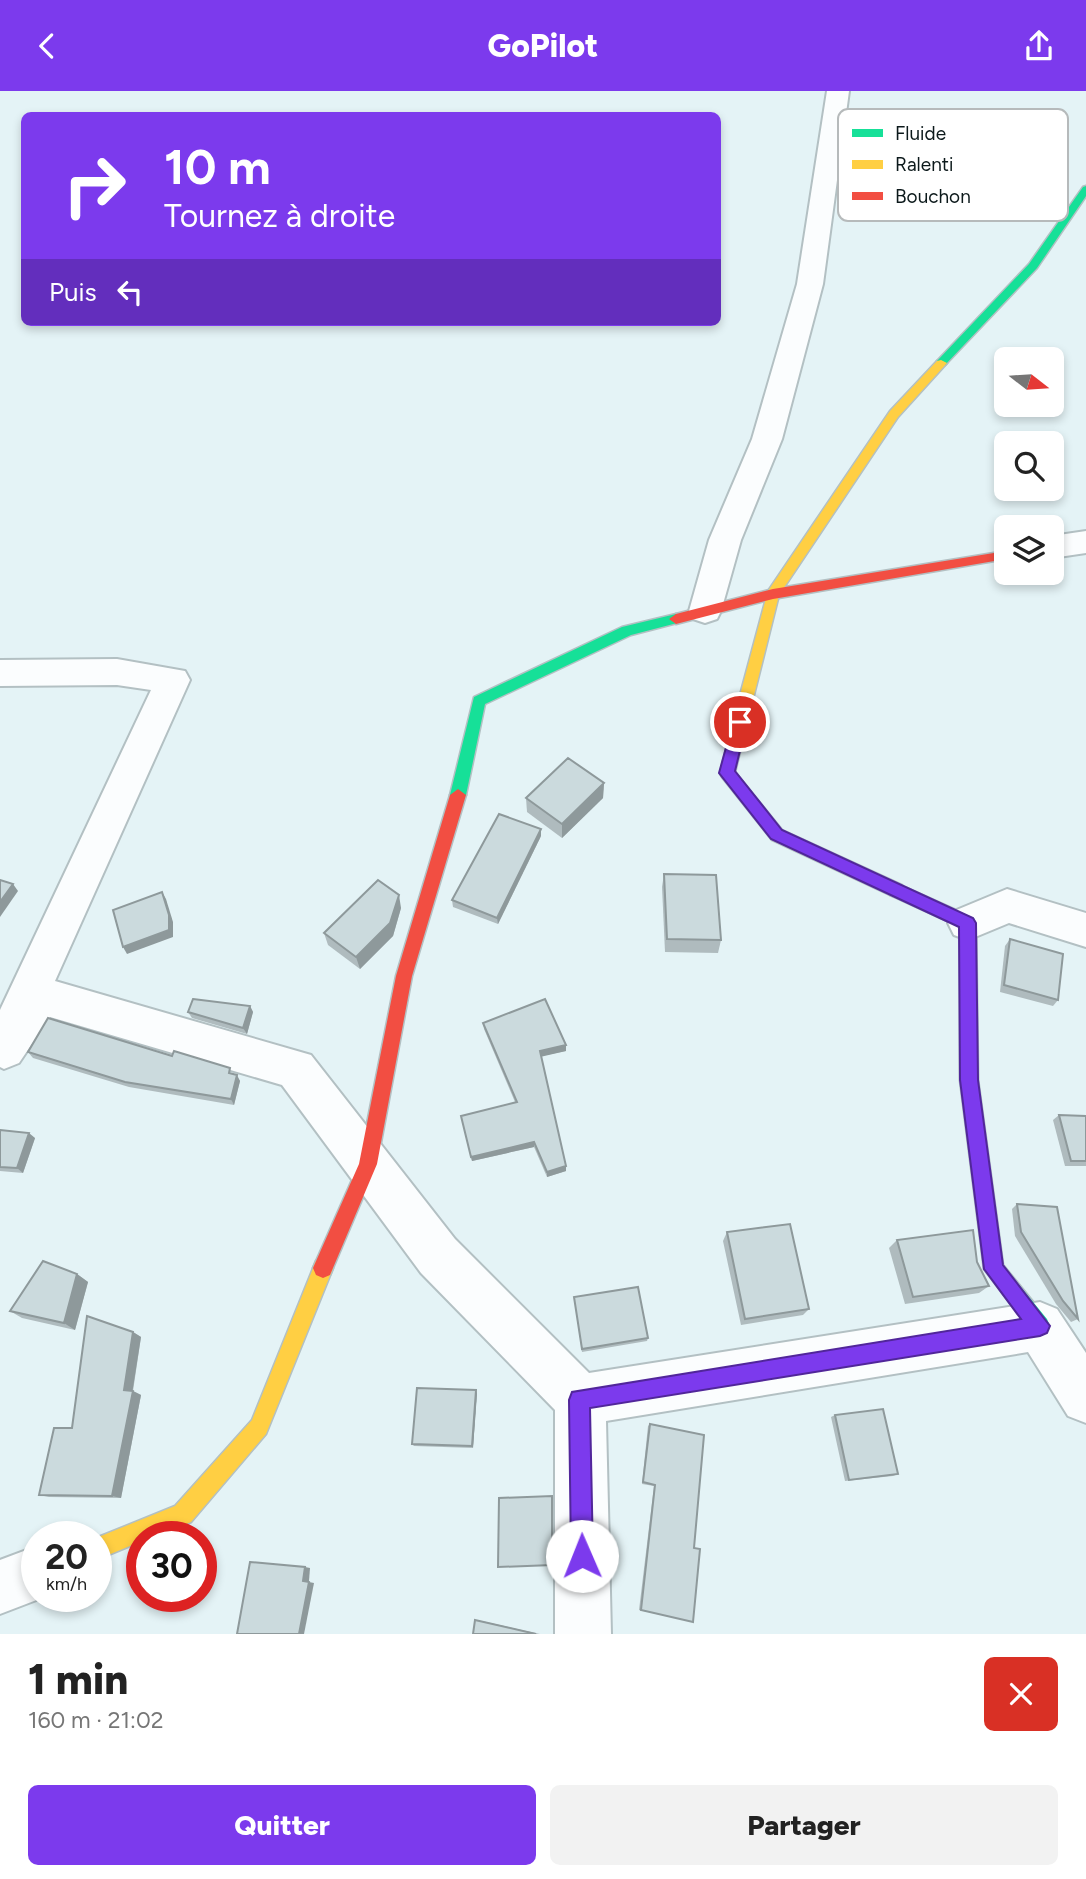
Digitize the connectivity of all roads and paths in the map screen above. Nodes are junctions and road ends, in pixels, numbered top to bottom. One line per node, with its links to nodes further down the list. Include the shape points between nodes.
1 (838, 91): 9 (street, via 810,284 767,439 725,540)
2 (1086, 189): 3 (street)
3 (1068, 215)
4 (1064, 221): 8 (street, via 1033,266 894,414)
5 (1086, 542): 6 (street)
6 (1064, 545)
7 (994, 557): 8 (street)
8 (773, 594): 9 (street); 11 (street, via 727,773 777,835)
9 (705, 611): 14 (street, via 627,631 479,701 464,773 404,976)
10 (0, 673): 13 (street, via 117,672 173,680)
11 (968, 923): 12 (street, via 1007,906); 15 (street, via 969,1080 994,1269)
12 (1086, 930)
13 (1, 1051): 14 (street, via 41,996 296,1069)
14 (368, 1164): 17 (street, via 438,1256); 18 (street, via 259,1427 183,1514)
15 (1040, 1326): 16 (street); 17 (street)
16 (1086, 1398)
17 (580, 1400): 21 (street)
18 (112, 1543)
19 (21, 1579): 20 (street)
20 (0, 1587)
21 (583, 1634)

